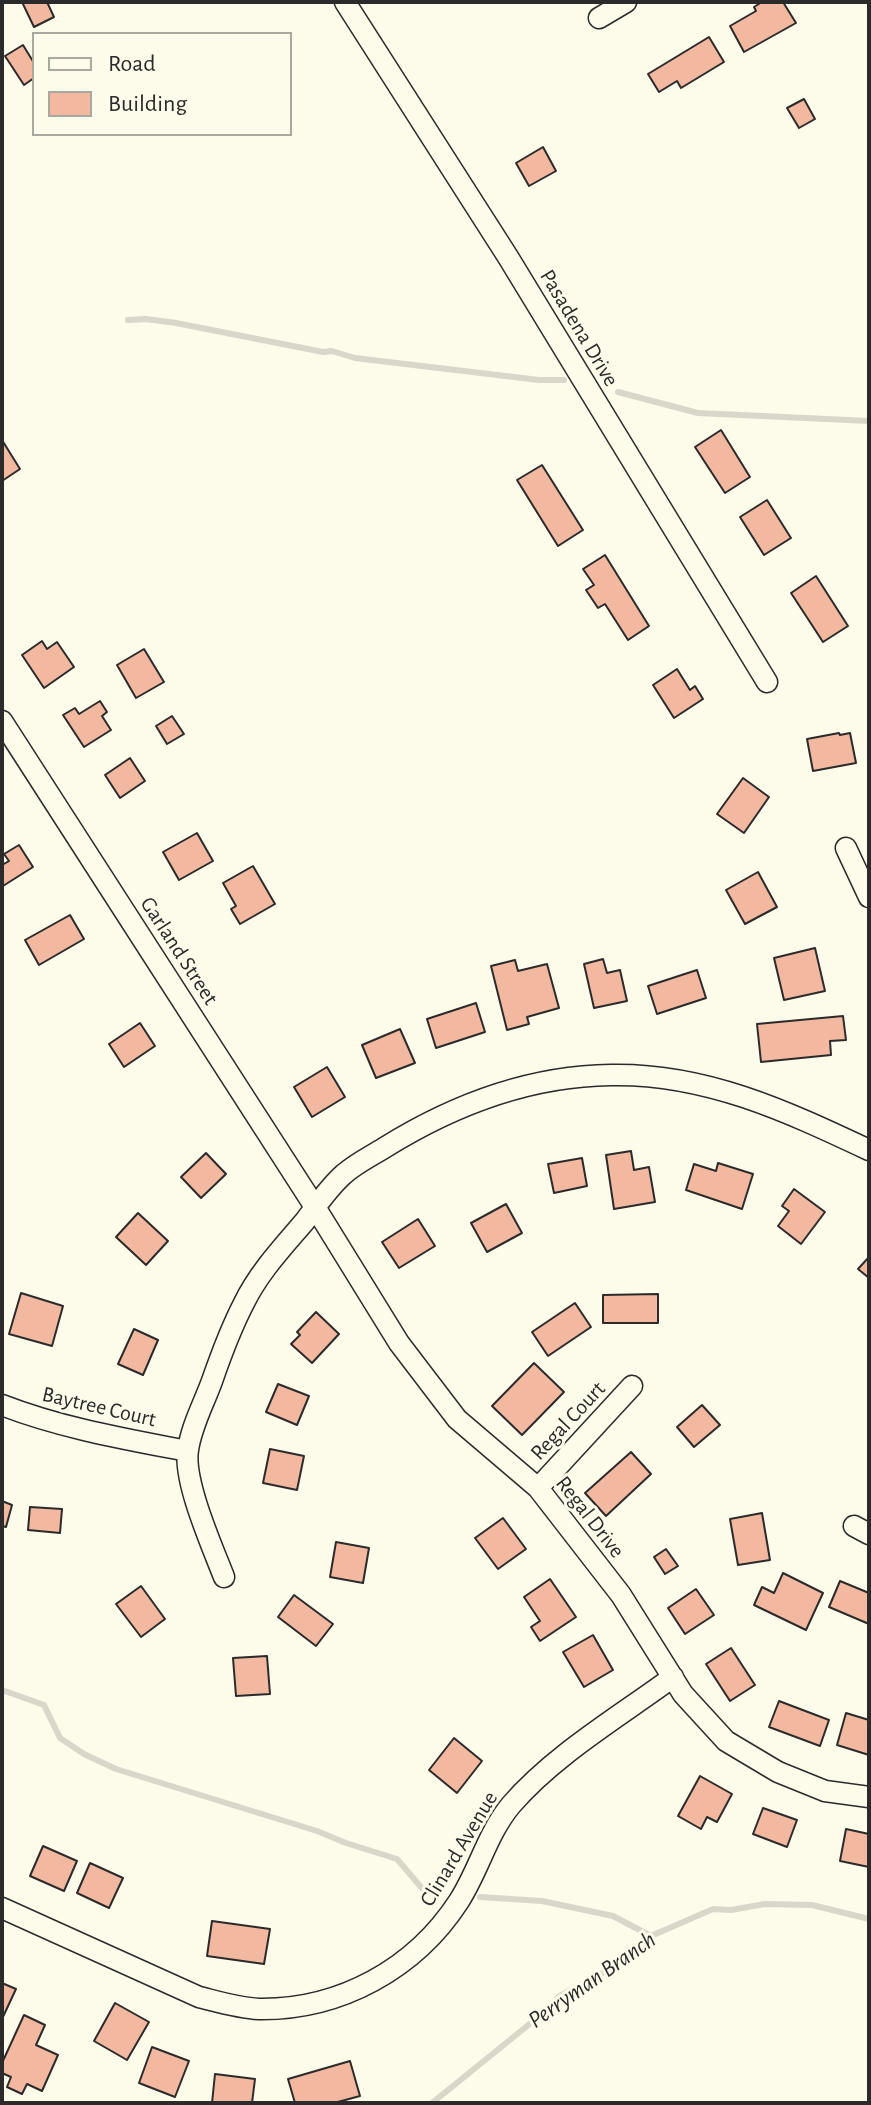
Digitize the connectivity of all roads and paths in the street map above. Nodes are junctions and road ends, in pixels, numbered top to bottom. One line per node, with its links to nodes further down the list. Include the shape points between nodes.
1 (345, 2): 4 (street, Pasadena Drive, via 508,257)
2 (626, 2): 3 (street)
3 (599, 18)
4 (767, 682)
5 (2, 721): 9 (street, Garland Street)
6 (846, 848): 7 (street)
7 (869, 897)
8 (869, 1150): 9 (street, via 782,1109 687,1081 648,1075 559,1080 463,1105 418,1126 343,1175)
9 (315, 1207): 12 (street, via 244,1302); 13 (street, Regal Drive, via 399,1343 457,1419)
10 (632, 1386): 13 (street, Regal Court)
11 (2, 1405): 12 (street, Baytree Court, via 111,1437)
12 (187, 1451): 14 (street, via 194,1498)
13 (538, 1488): 15 (street, Regal Drive, via 621,1595)
14 (224, 1577)
15 (673, 1677): 16 (street, Regal Drive, via 726,1741 778,1772 825,1791); 17 (street, Clinard Avenue, via 530,1784 491,1835 460,1899 421,1947 391,1971 328,2000 258,2009 199,1997)
16 (869, 1797)
17 (2, 1908)

